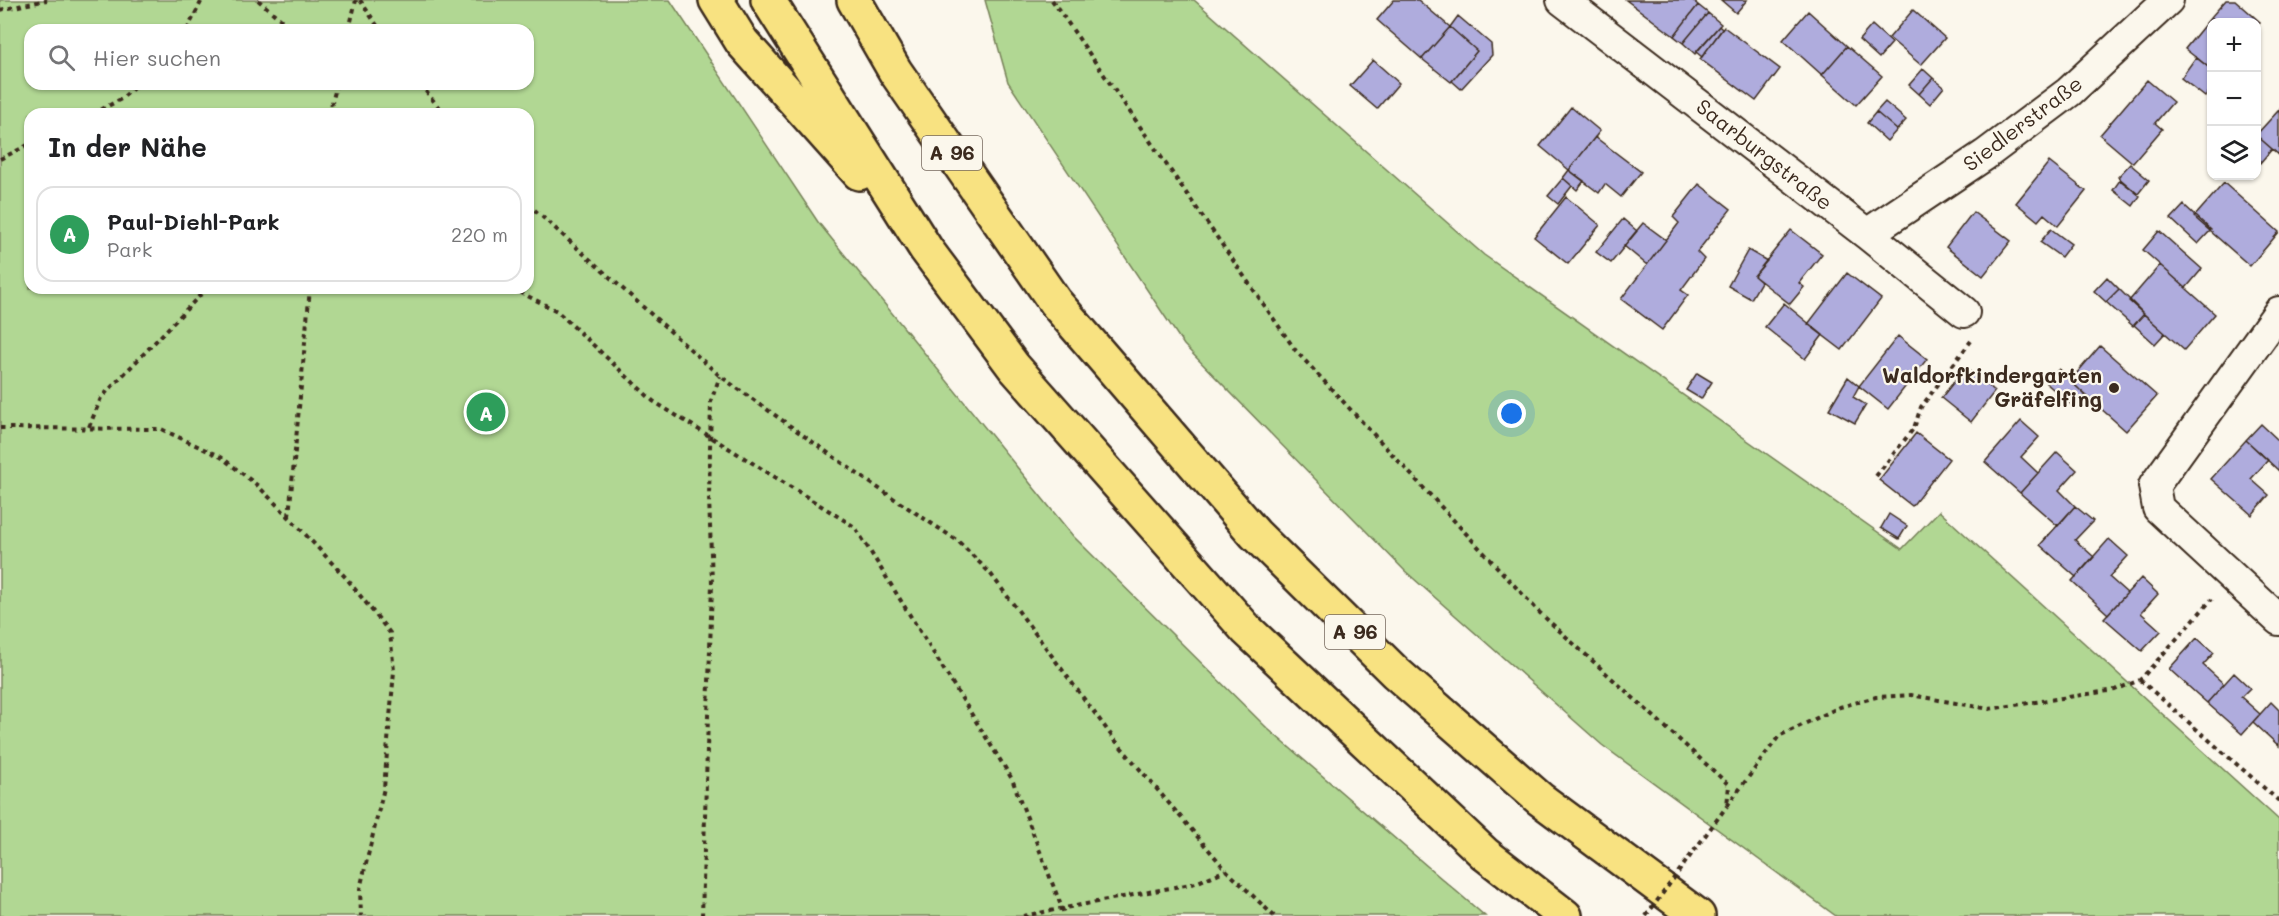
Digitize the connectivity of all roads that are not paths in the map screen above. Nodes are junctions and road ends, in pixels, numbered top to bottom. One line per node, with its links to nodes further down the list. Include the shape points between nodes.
1 (716, 0): 7 (highway, via 742,42)
2 (768, 0): 7 (highway)
3 (855, 0): 12 (highway, A 96, via 895,71 1055,302 1255,534 1395,672 1540,799)
4 (1562, 0): 6 (street, Saarburgstraße)
5 (2168, 0): 6 (street, Siedlerstraße, via 2069,92 1985,155)
6 (1867, 234): 8 (street, Saarburgstraße)
7 (926, 249): 11 (highway, via 1014,367 1247,630 1485,854)
8 (1964, 312)
9 (2279, 312): 10 (street, via 2154,486 2158,508)
10 (2279, 620)
11 (1565, 916)
12 (1698, 916)

